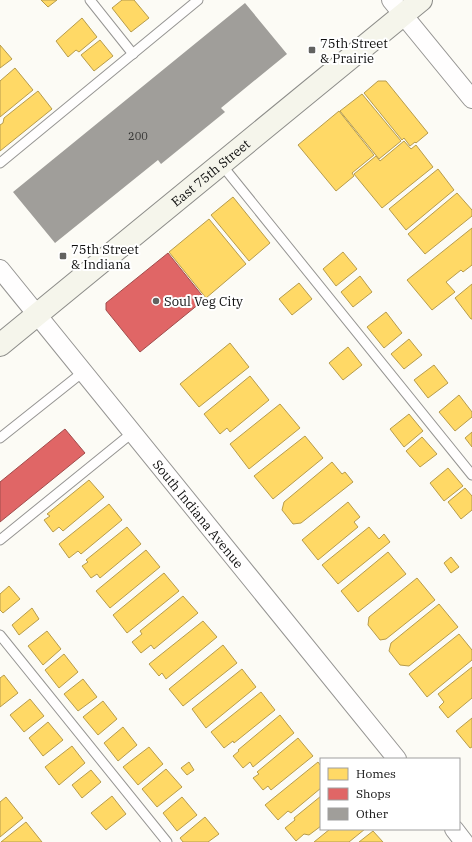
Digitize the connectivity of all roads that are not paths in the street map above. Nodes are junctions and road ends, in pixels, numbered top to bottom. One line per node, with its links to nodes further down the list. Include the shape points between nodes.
1 (90, 0): 5 (lane)
2 (198, 0): 5 (lane)
3 (421, 0): 4 (street, East 75th Street)
4 (397, 7): 6 (street); 8 (street, East 75th Street)
5 (133, 54): 7 (lane)
6 (472, 99)
7 (0, 163)
8 (221, 164): 10 (street, East 75th Street); 15 (lane)
9 (0, 269): 10 (street, South Indiana Avenue)
10 (37, 315): 11 (street, East 75th Street); 12 (street, South Indiana Avenue)
11 (0, 345)
12 (83, 372): 13 (street, South Indiana Avenue); 14 (lane)
13 (132, 433): 16 (lane); 18 (street, South Indiana Avenue)
14 (0, 438)
15 (472, 475)
16 (0, 540)
17 (0, 635): 20 (lane)
18 (396, 758)
19 (455, 830): 21 (street)
20 (167, 842)
21 (464, 842)

